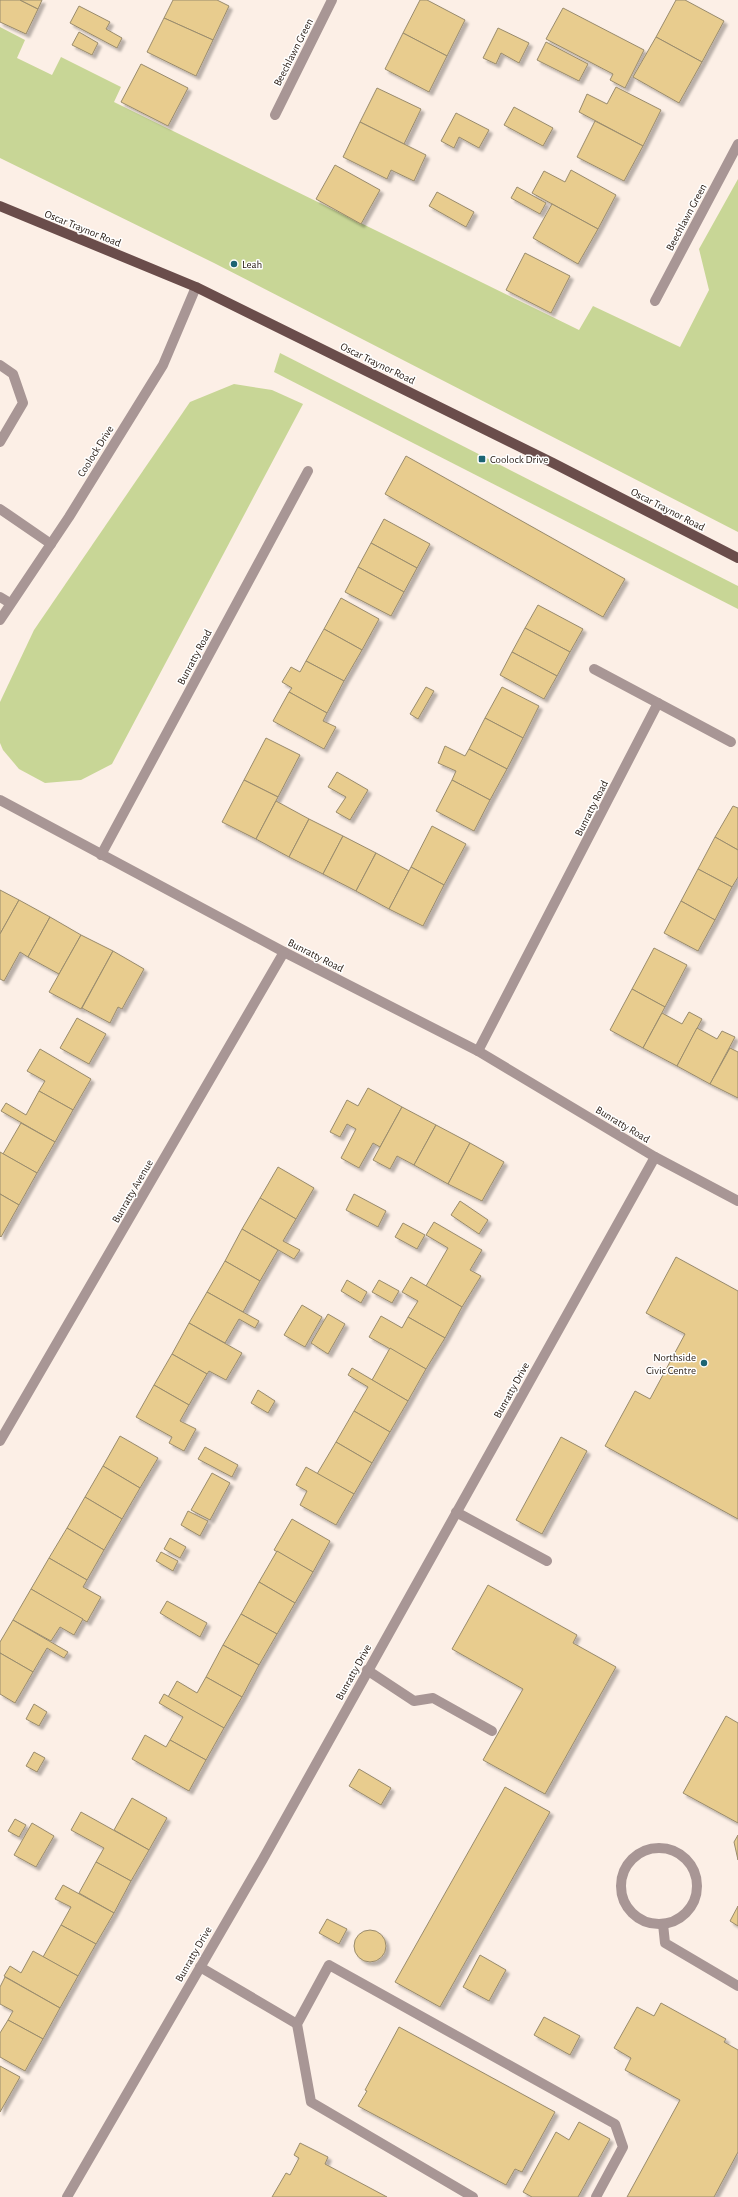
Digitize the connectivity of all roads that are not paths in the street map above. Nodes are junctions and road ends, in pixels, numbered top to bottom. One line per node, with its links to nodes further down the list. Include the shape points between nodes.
1 (332, 0): 2 (street, Beechlawn Green)
2 (275, 115)
3 (738, 144): 6 (street, Beechlawn Green)
4 (0, 206): 5 (main road, Oscar Traynor Road)
5 (196, 287): 11 (street, Coolock Drive, via 163,365); 12 (main road, Oscar Traynor Road, via 553,463)
6 (655, 301)
7 (0, 365): 8 (street, via 13,374 23,403)
8 (0, 442)
9 (308, 471): 20 (street, Bunratty Road)
10 (0, 509): 11 (street)
11 (51, 544): 14 (street, Coolock Drive)
12 (738, 558)
13 (0, 597): 14 (street)
14 (10, 604): 15 (street, Coolock Drive)
15 (0, 620)
16 (594, 670): 17 (street)
17 (658, 703): 18 (street); 22 (street, Bunratty Road)
18 (731, 742)
19 (0, 800): 20 (street, Bunratty Road)
20 (101, 855): 21 (street, Bunratty Road)
21 (284, 952): 22 (street, Bunratty Road); 25 (street, Bunratty Avenue)
22 (478, 1051): 23 (street, Bunratty Road)
23 (655, 1157): 24 (street, Bunratty Road); 26 (street, Bunratty Drive)
24 (738, 1201)
25 (0, 1441)
26 (456, 1512): 27 (street); 28 (street, Bunratty Drive)
27 (547, 1561)
28 (368, 1670): 29 (street, via 414,1701 433,1698); 31 (street, Bunratty Drive)
29 (492, 1732)
30 (663, 1924): 30 (street, via 651,1924 630,1911 623,1901 620,1889 621,1876 626,1865 646,1850 658,1848 682,1856 691,1865 696,1876 697,1889 694,1902 686,1913 676,1921); 32 (street, via 665,1943)
31 (200, 1967): 33 (street); 34 (street, Bunratty Drive)
32 (738, 1986)
33 (297, 2024): 35 (street, via 311,2102); 36 (street, via 329,1965 615,2124 623,2147)
34 (67, 2197)
35 (474, 2197)
36 (596, 2197)

